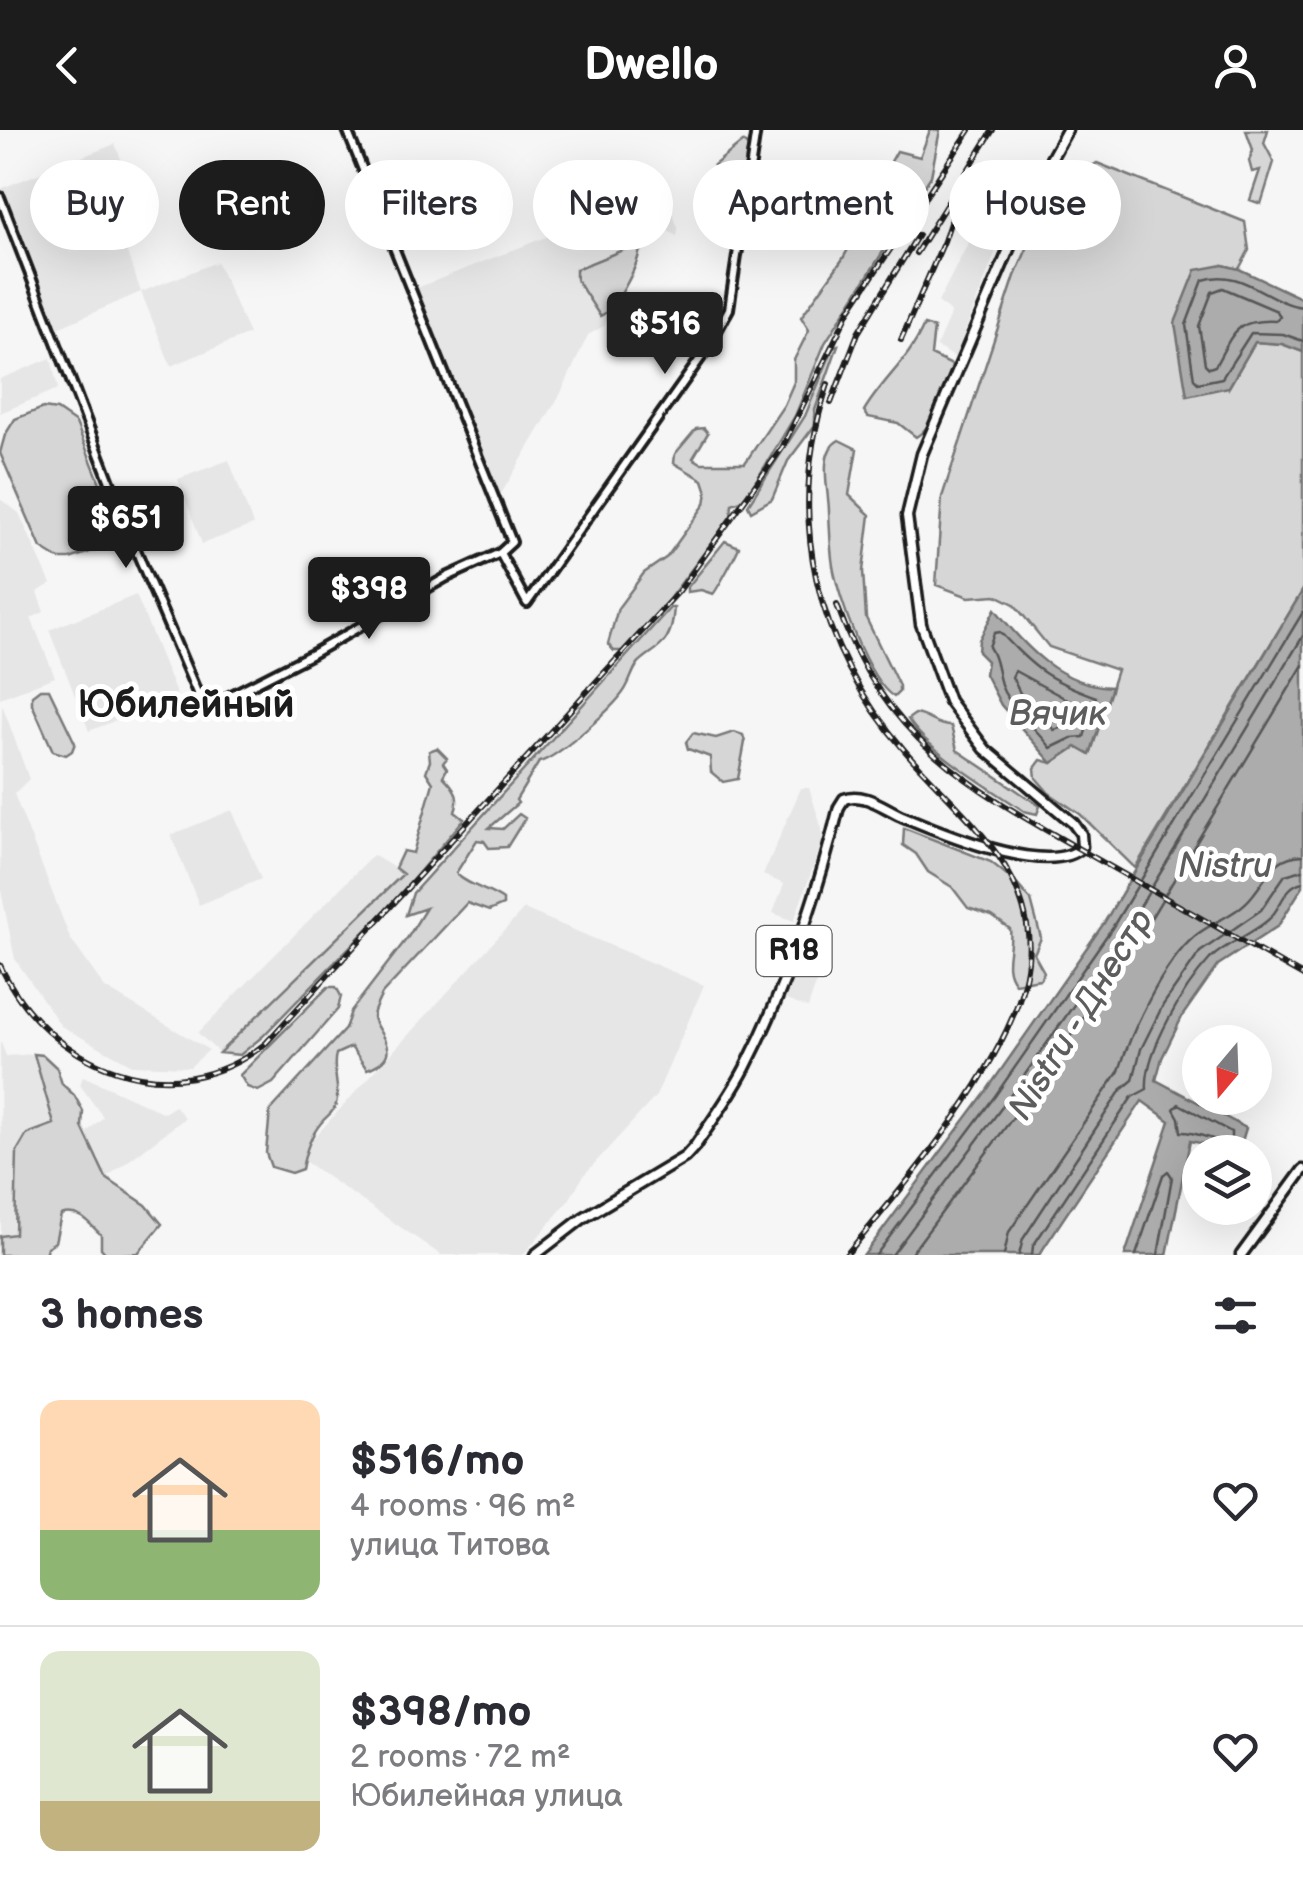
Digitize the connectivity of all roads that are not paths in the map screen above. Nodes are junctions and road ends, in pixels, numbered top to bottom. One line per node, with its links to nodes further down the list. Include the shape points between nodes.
1 (346, 130): 5 (street, via 512,542)
2 (756, 130): 5 (street, via 724,318 693,370 527,602)
3 (1066, 130): 7 (main road, R18, via 922,454 907,516 920,624 949,701 984,749 1073,823 1082,847 1064,858 994,849 861,796 844,799 799,939 746,1067 695,1146)
4 (0, 197): 5 (street, via 204,709)
5 (500, 552)
6 (1303, 1170): 8 (main road)
7 (535, 1255)
8 (1241, 1255)

